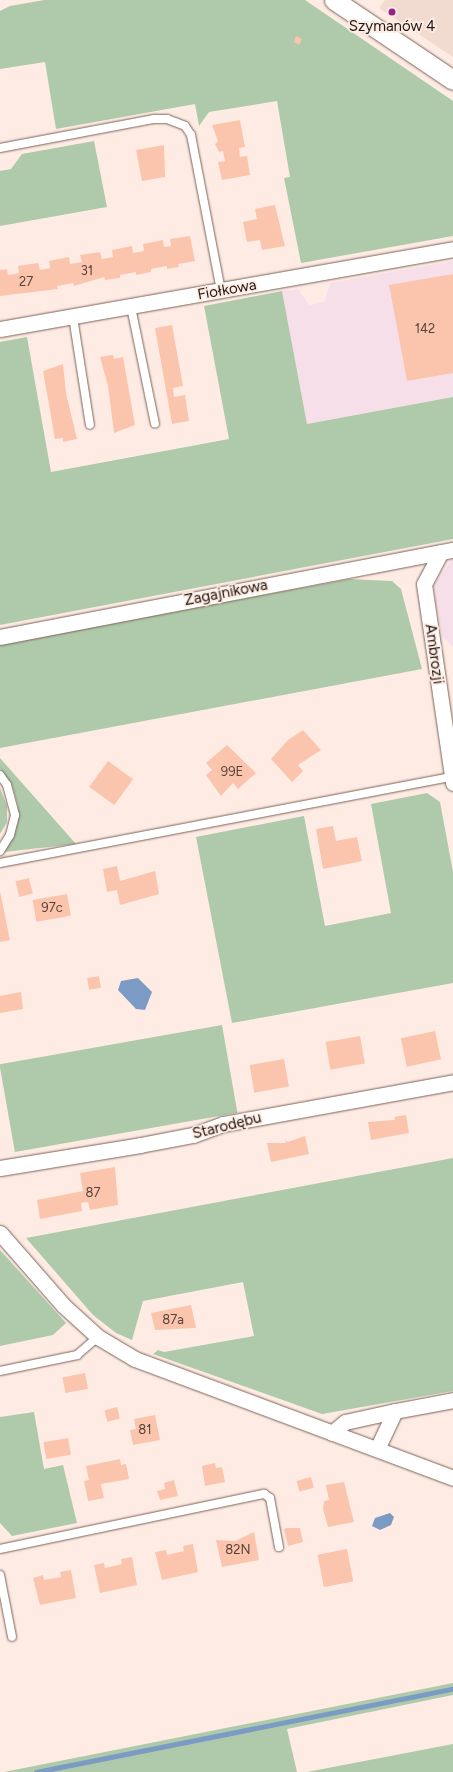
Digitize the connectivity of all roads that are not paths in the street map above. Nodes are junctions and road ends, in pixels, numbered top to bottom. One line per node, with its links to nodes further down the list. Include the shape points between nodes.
1 (334, 0): 2 (street)
2 (453, 80)
3 (0, 148): 5 (lane, via 154,119 167,119 185,126 191,135)
4 (453, 249): 5 (street, Fiołkowa)
5 (220, 291): 6 (street, Fiołkowa)
6 (131, 306): 7 (street, Fiołkowa); 9 (lane)
7 (73, 317): 8 (street, Fiołkowa); 10 (lane)
8 (0, 329)
9 (155, 424)
10 (90, 425)
11 (447, 551): 12 (street, Zagajnikowa); 14 (street, Ambrozji, via 424,584)
12 (0, 637)
13 (0, 775): 15 (lane, via 7,785 15,815 10,835)
14 (452, 780): 16 (lane)
15 (0, 851)
16 (0, 862)
17 (453, 1082): 18 (street, Starodębu, via 223,1124 193,1135 148,1144)
18 (0, 1168)
19 (0, 1233): 20 (street, via 64,1306)
20 (98, 1337): 21 (lane, via 77,1355); 24 (street, via 135,1359)
21 (0, 1371)
22 (453, 1400): 23 (street)
23 (395, 1411): 24 (street, via 345,1422); 25 (street)
24 (332, 1433): 25 (street)
25 (377, 1449): 26 (street)
26 (453, 1478)
27 (279, 1547): 28 (lane, via 270,1498 264,1494)
28 (0, 1549)
29 (0, 1575): 30 (lane)
30 (12, 1637)

